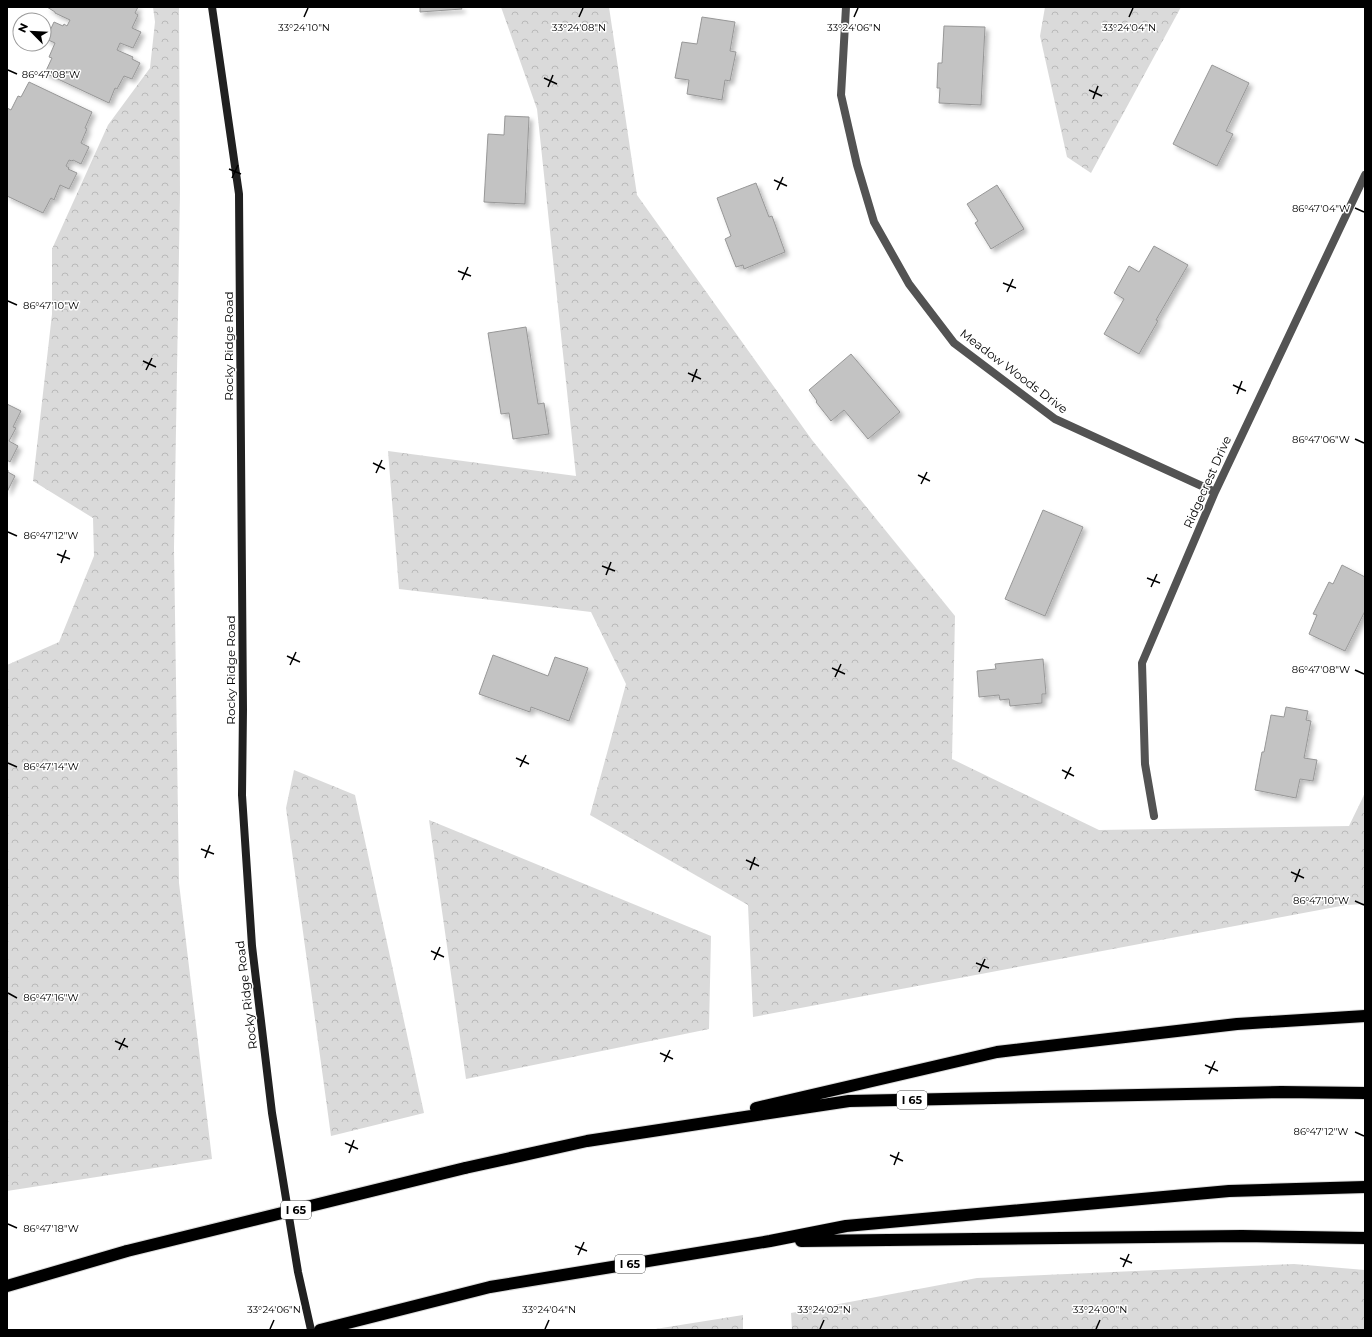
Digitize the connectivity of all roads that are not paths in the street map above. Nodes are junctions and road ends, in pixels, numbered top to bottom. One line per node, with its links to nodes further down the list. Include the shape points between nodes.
1 (212, 7): 13 (main road, Rocky Ridge Road, via 239,194 242,795 252,946 272,1113 298,1272)
2 (846, 7): 4 (street, Meadow Woods Drive, via 841,95 855,157 874,222 909,284 954,343 1056,419)
3 (1365, 175): 4 (street, Ridgecrest Drive)
4 (1214, 492): 5 (street, Ridgecrest Drive, via 1142,663 1145,764)
5 (1154, 816)
6 (1365, 1016): 8 (highway, via 1237,1024 997,1052)
7 (1365, 1093): 8 (highway, I 65, via 1281,1092 849,1101)
8 (662, 1130): 12 (highway, I 65, bridge, via 587,1141 465,1168 127,1251)
9 (1365, 1187): 11 (highway, I 65, via 1229,1191 846,1226)
10 (1365, 1238): 11 (highway, via 1242,1236)
11 (770, 1241): 14 (highway, I 65, via 490,1288)
12 (7, 1286)
13 (311, 1330)
14 (320, 1330)

